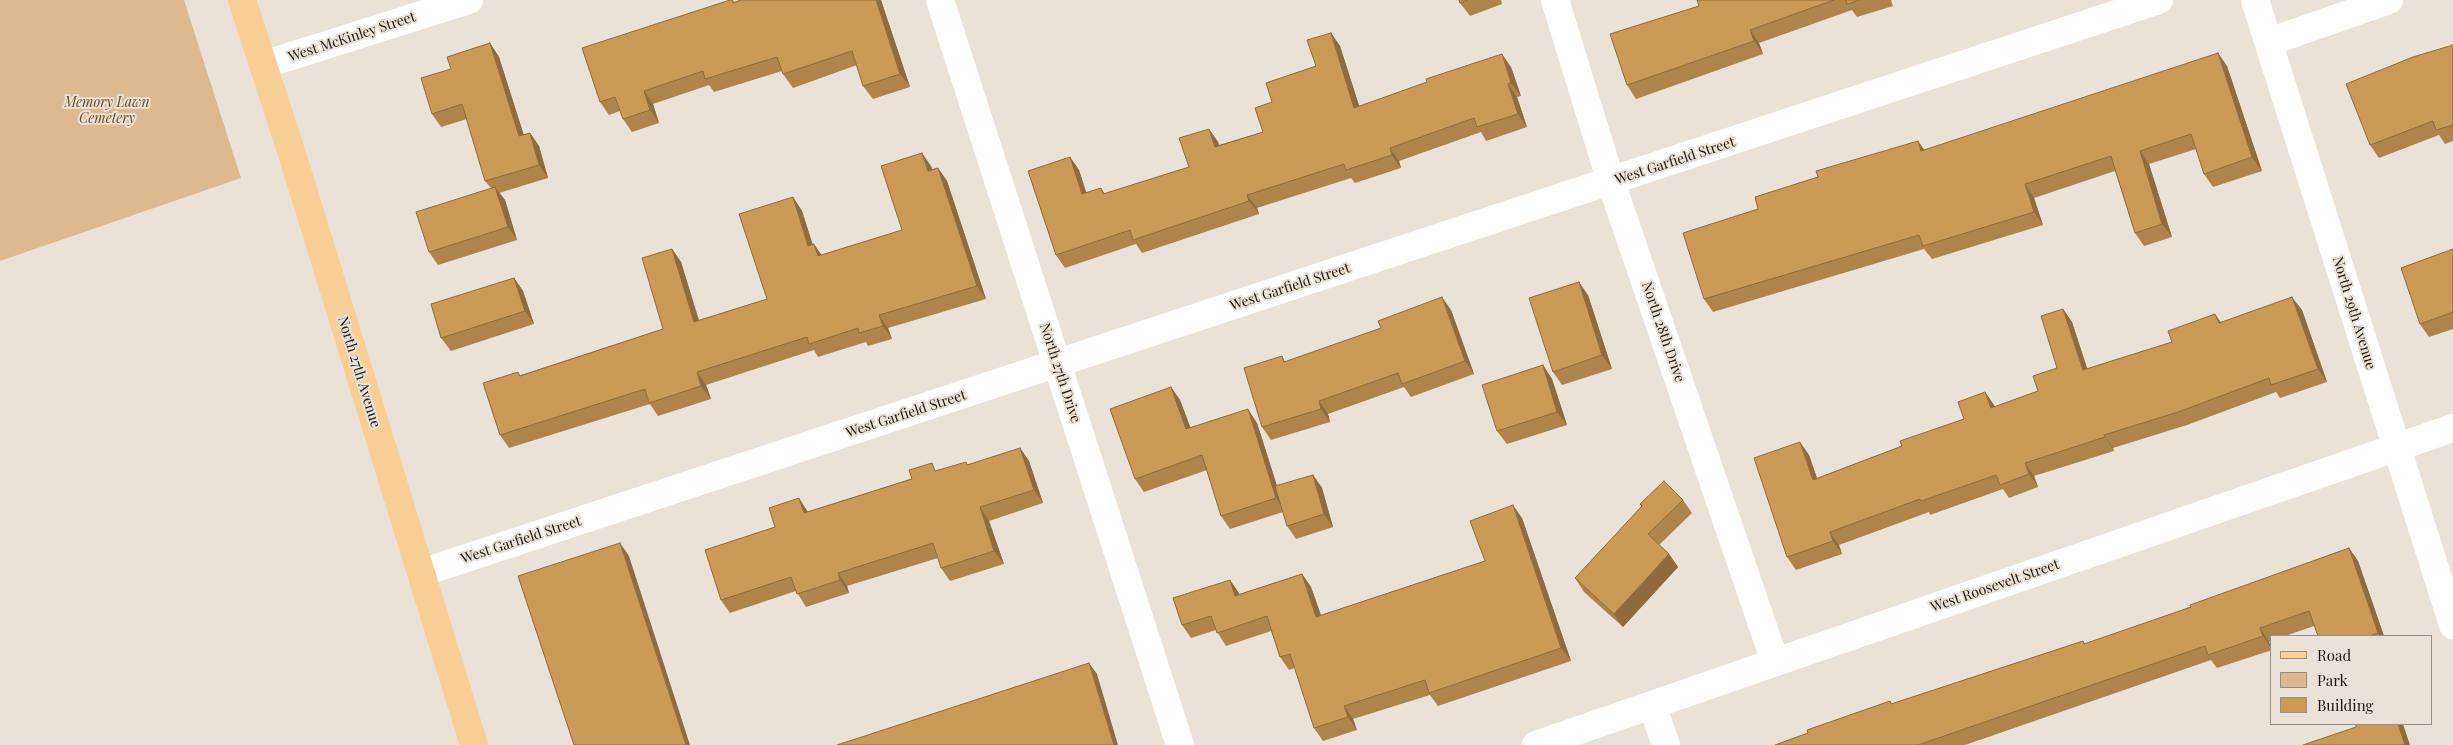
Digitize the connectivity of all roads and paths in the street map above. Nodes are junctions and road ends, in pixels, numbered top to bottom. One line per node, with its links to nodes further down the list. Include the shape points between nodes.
1 (242, 0): 9 (main road, North 27th Avenue)
2 (469, 0): 9 (street, West McKinley Street)
3 (940, 0): 11 (street, North 27th Drive)
4 (1555, 0): 10 (street, North 28th Drive)
5 (2159, 0): 10 (street, West Garfield Street)
6 (2255, 0): 8 (street, North 29th Avenue)
7 (2389, 0): 8 (street)
8 (2269, 42): 13 (street, North 29th Avenue)
9 (263, 65): 14 (main road, North 27th Avenue)
10 (1611, 182): 11 (street, West Garfield Street); 16 (street, North 28th Drive)
11 (1057, 364): 14 (street, West Garfield Street); 19 (street, North 27th Drive)
12 (2453, 428): 13 (street, West Roosevelt Street)
13 (2395, 448): 15 (street, North 29th Avenue); 16 (street, West Roosevelt Street)
14 (421, 573): 18 (main road, North 27th Avenue)
15 (2453, 625)
16 (1775, 662): 17 (street, West Roosevelt Street)
17 (1652, 705): 20 (street, West Roosevelt Street); 21 (street)
18 (474, 745)
19 (1180, 745)
20 (1536, 745)
21 (1666, 745)

